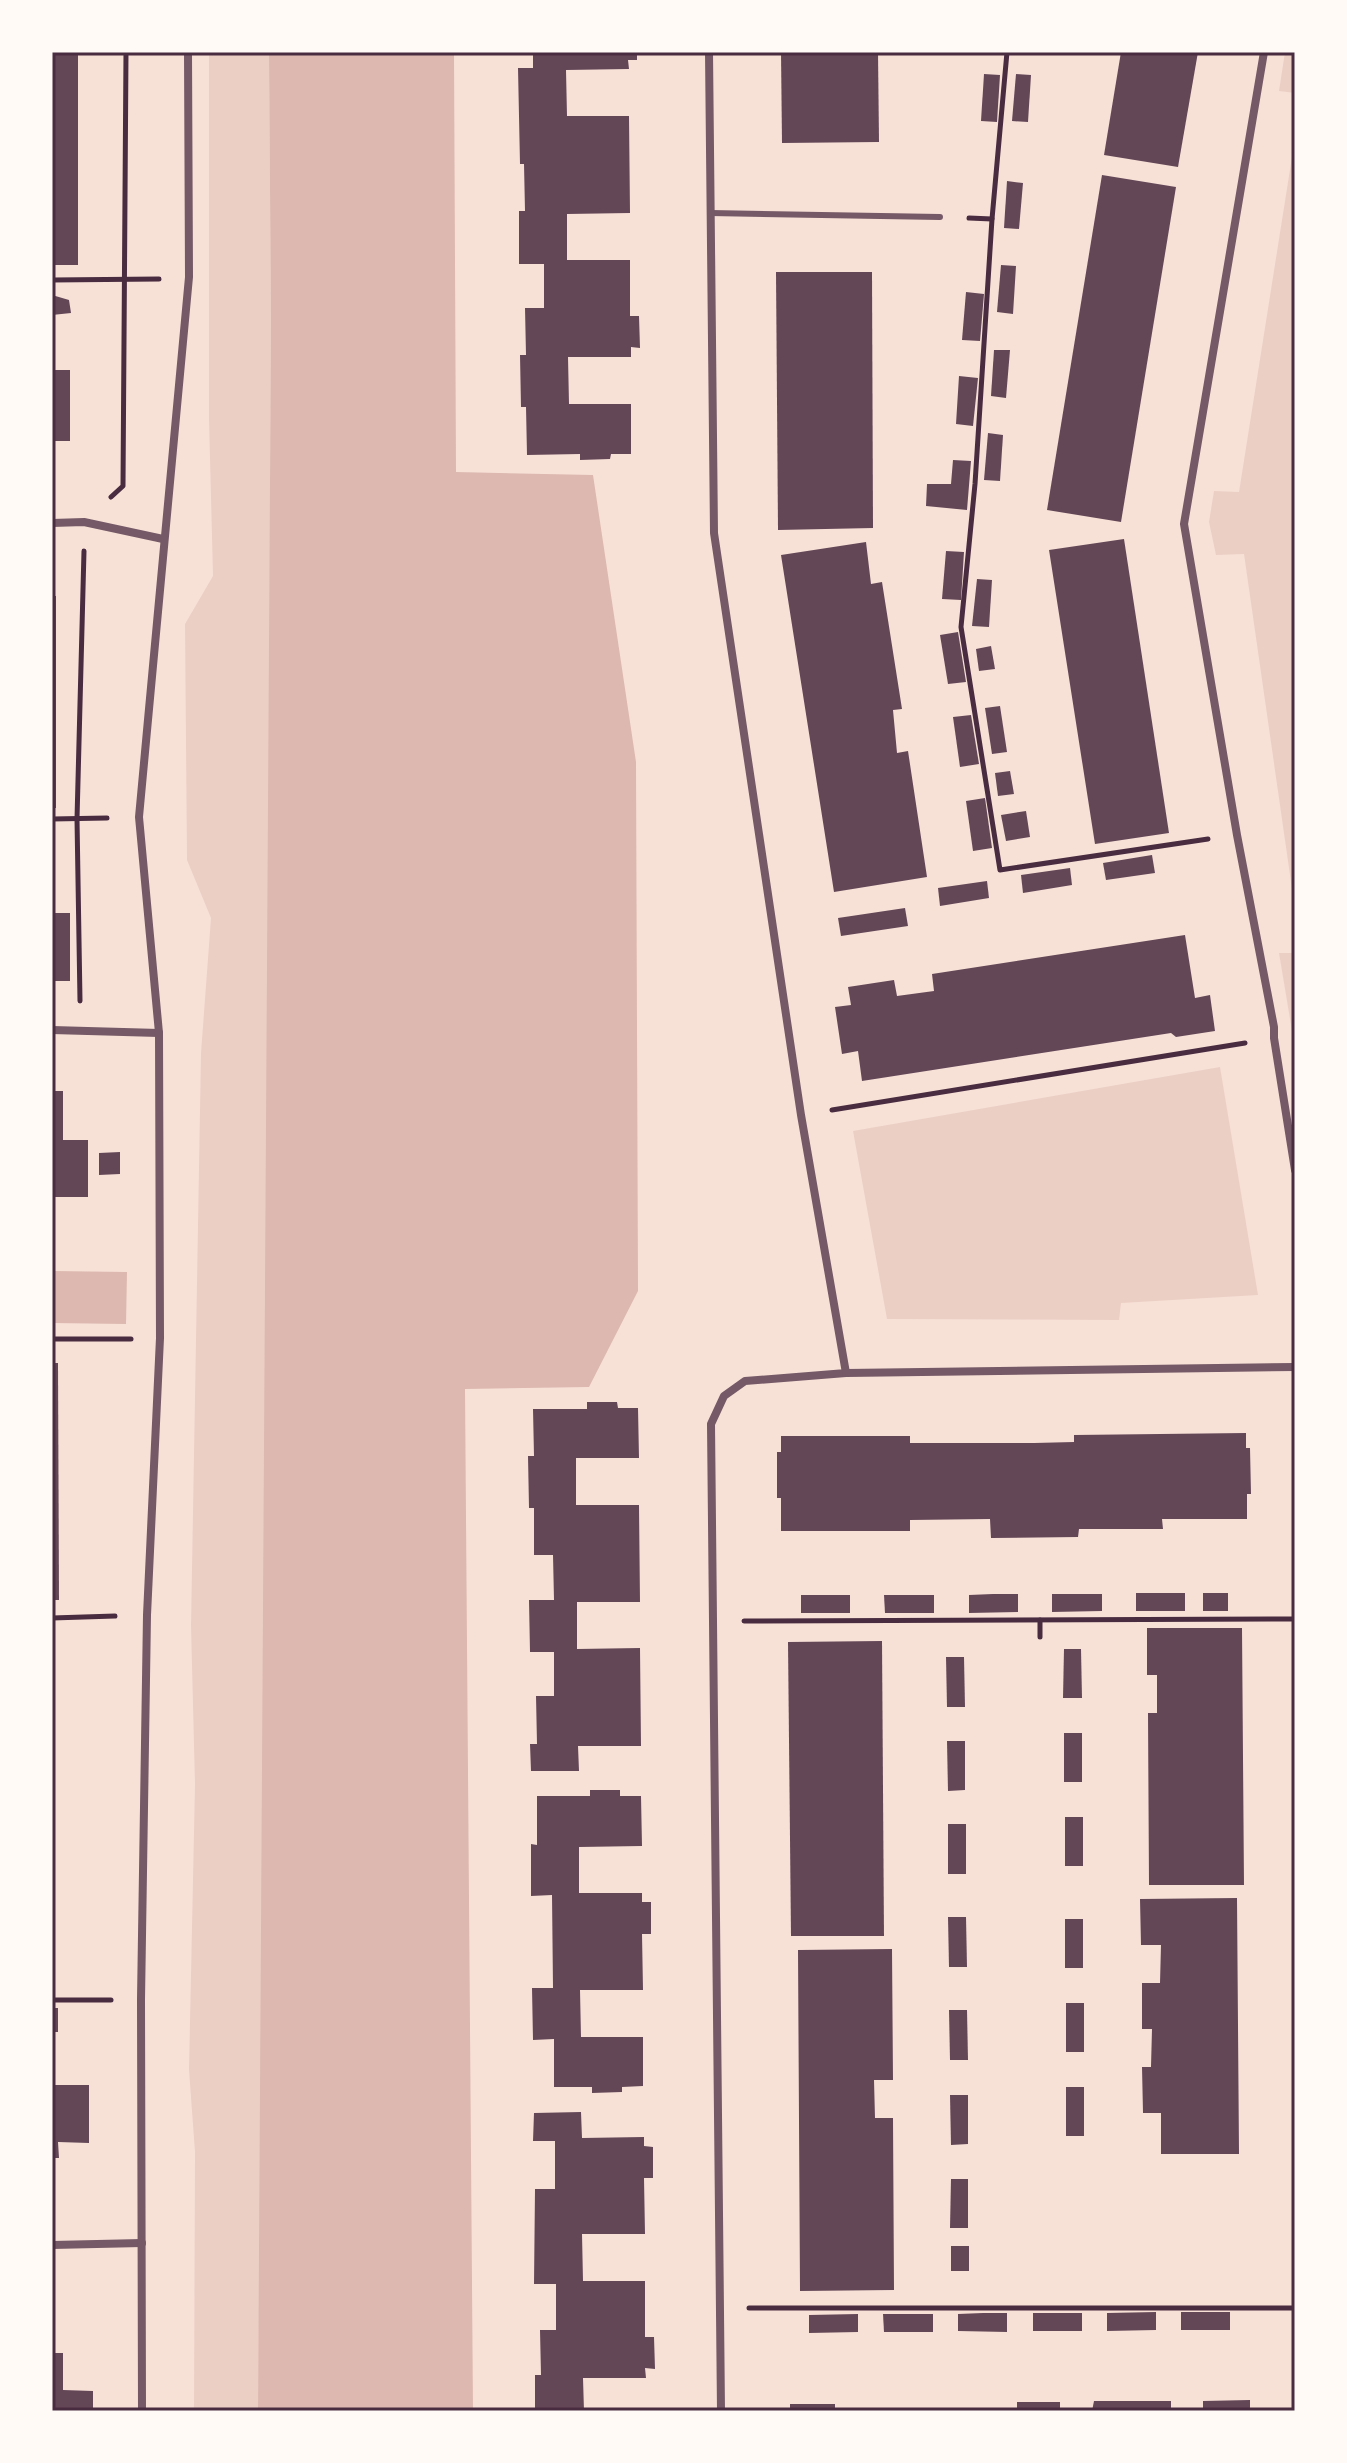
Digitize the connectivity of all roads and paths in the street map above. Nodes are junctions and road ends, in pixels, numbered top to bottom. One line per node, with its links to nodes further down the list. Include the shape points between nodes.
1 (188, 52): 7 (street)
2 (709, 52): 5 (street)
3 (1007, 52): 13 (path, via 961,627 1000,870)
4 (1264, 52): 13 (street, via 1184,524)
5 (710, 213): 6 (lane); 17 (street, via 714,533)
6 (940, 217)
7 (189, 277): 8 (path); 10 (street)
8 (52, 280)
9 (52, 523): 10 (street, via 84,522)
10 (163, 539): 11 (street)
11 (139, 817): 12 (path); 15 (street)
12 (52, 819)
13 (1237, 835): 16 (street)
14 (52, 1030): 15 (street)
15 (159, 1033): 19 (street)
16 (1274, 1038): 17 (path); 18 (street)
17 (801, 1115): 22 (street)
18 (1295, 1170)
19 (160, 1338): 20 (path); 23 (street)
20 (52, 1339)
21 (1295, 1367): 22 (street)
22 (846, 1373): 27 (street, via 745,1381 724,1396 711,1424)
23 (147, 1615): 24 (path); 30 (street)
24 (52, 1618)
25 (1295, 1619): 26 (path)
26 (1040, 1620): 27 (path); 28 (path)
27 (713, 1621): 33 (street)
28 (1040, 1637)
29 (52, 2000): 30 (path)
30 (141, 2000): 31 (street)
31 (142, 2243): 32 (street); 35 (street)
32 (52, 2245)
33 (720, 2308): 34 (path); 36 (street)
34 (1295, 2308)
35 (142, 2411)
36 (721, 2411)

